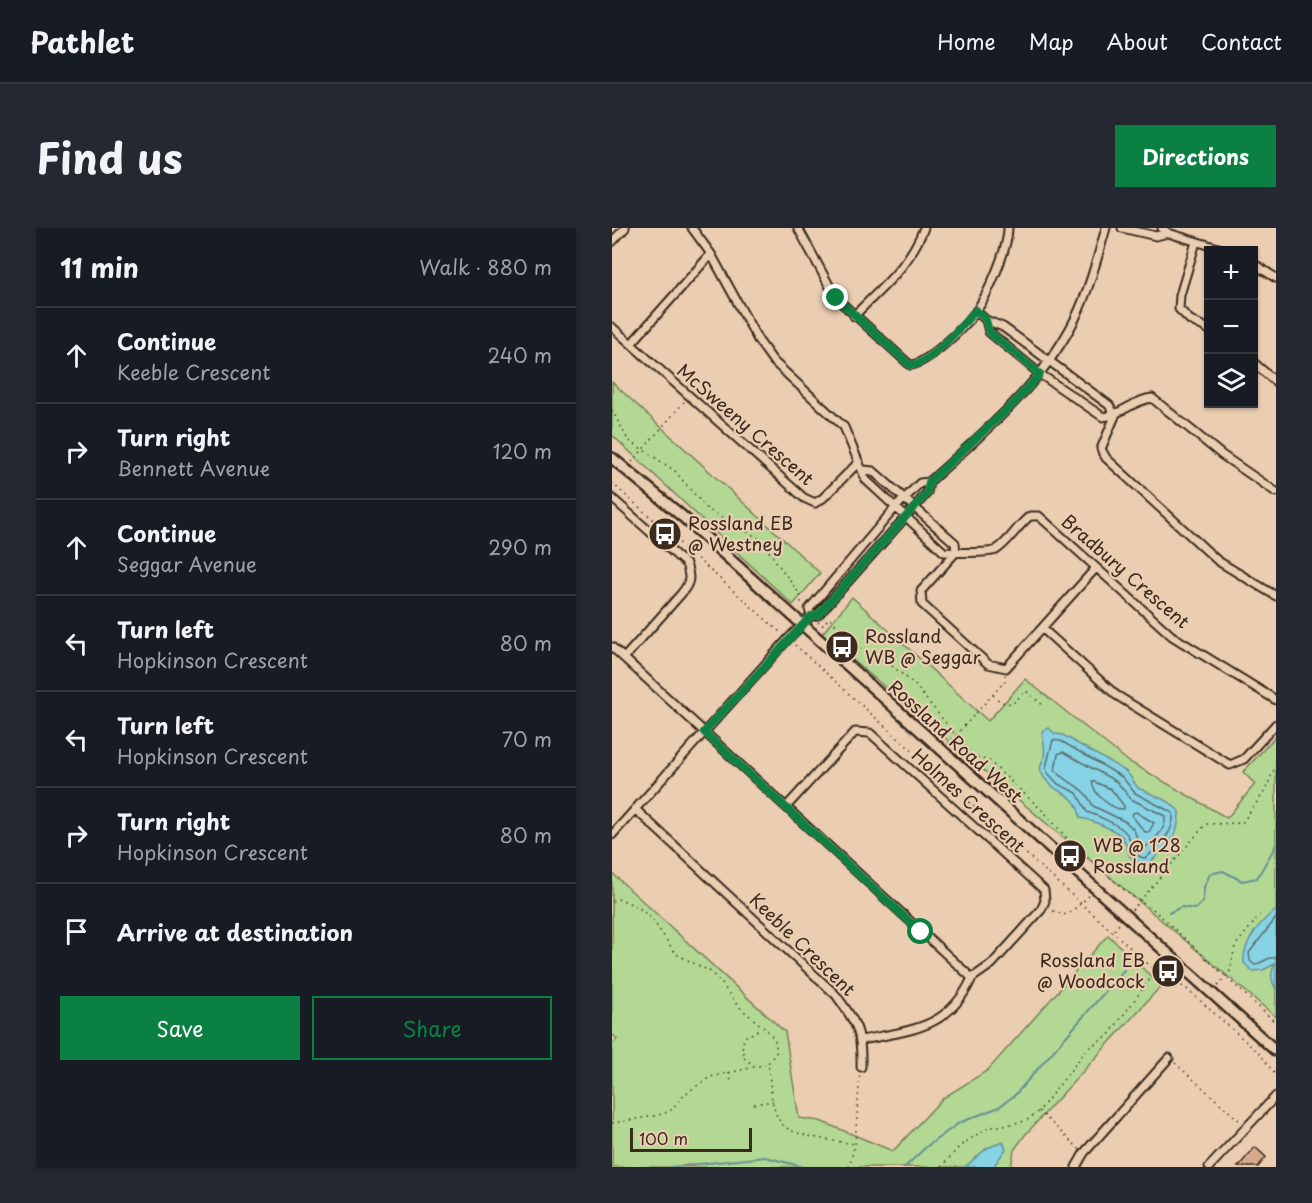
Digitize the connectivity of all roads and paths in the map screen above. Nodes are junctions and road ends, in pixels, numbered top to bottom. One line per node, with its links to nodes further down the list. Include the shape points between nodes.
1 (625, 228): 10 (street)
2 (692, 228): 13 (street)
3 (798, 228): 17 (street, via 836,298)
4 (924, 228): 17 (street, via 900,272)
5 (1008, 228): 16 (street, via 1005,248)
6 (1106, 228): 22 (street, via 1084,298)
7 (1122, 228): 9 (street, via 1156,236)
8 (1162, 228): 9 (street)
9 (1168, 233): 11 (street)
10 (612, 242)
11 (1196, 242): 12 (street); 20 (street, via 1179,309)
12 (1211, 246)
13 (711, 254): 21 (street); 31 (street, via 758,340 773,361 844,427)
14 (1258, 267): 15 (street)
15 (1276, 278)
16 (976, 310): 17 (street, via 918,365 900,358); 18 (street)
17 (854, 316)
18 (986, 320): 22 (street, via 1003,327); 24 (street, via 989,332)
19 (612, 327): 21 (street, McSweeny Crescent)
20 (1204, 327)
21 (632, 344): 26 (street, McSweeny Crescent)
22 (1048, 361): 24 (street); 28 (street, via 1109,405)
23 (1258, 366): 25 (street)
24 (1040, 374): 28 (street, via 1103,417); 34 (street)
25 (1276, 382)
26 (689, 396): 29 (path); 31 (street, McSweeny Crescent, via 804,498 815,502 823,498)
27 (612, 410): 29 (path, via 627,441)
28 (1115, 416): 36 (street, via 1140,399 1152,398 1222,455); 44 (street, via 1101,449 1106,458 1218,561)
29 (642, 451): 32 (path); 45 (path, via 674,470 707,509 760,539 801,596 799,605)
30 (612, 458): 32 (main road, Rossland Road West)
31 (859, 462): 33 (street)
32 (626, 470): 46 (main road, Rossland Road West)
33 (864, 470): 38 (street, via 873,471); 40 (street, via 866,480)
34 (929, 482): 38 (street, via 920,483); 39 (street, via 927,493)
35 (612, 483): 48 (path)
36 (1276, 492)
37 (612, 498): 50 (street, via 686,564 691,576 689,585)
38 (905, 498): 39 (street); 40 (street)
39 (915, 507): 41 (street); 42 (street, via 955,543)
40 (895, 508): 41 (street, Bradbury Crescent); 45 (street, via 809,609)
41 (907, 516): 42 (street, Bradbury Crescent, via 944,552); 45 (street, via 818,615)
42 (956, 552): 43 (street, Bradbury Crescent, via 984,554 997,549 1030,516 1039,516); 51 (street, via 921,591 922,604 988,664)
43 (1095, 569): 47 (street); 53 (street, Bradbury Crescent, via 1172,636)
44 (1276, 596)
45 (811, 616): 46 (street); 57 (path, via 822,626 829,618 860,648 900,672)
46 (802, 625): 48 (street); 58 (main road, Rossland Road West)
47 (1043, 629): 51 (street); 55 (street, via 1116,695 1230,765 1244,759)
48 (788, 639): 56 (street); 66 (path)
49 (612, 647): 50 (street)
50 (624, 658): 56 (street)
51 (1006, 668): 52 (path, via 1005,681)
52 (992, 694): 54 (path, via 1001,702 1012,704 1026,692); 57 (path)
53 (1276, 700)
54 (1044, 706)
55 (1276, 723)
56 (704, 732): 60 (street); 61 (street)
57 (956, 735): 58 (path); 65 (path, via 972,755 989,761 1071,843)
58 (941, 751): 63 (main road, Rossland Road West)
59 (1276, 765): 65 (path, via 1265,791 1242,823 1206,824)
60 (786, 807): 73 (street); 73 (street, Holmes Crescent, via 855,732 870,734 1044,890 1041,910 992,964)
61 (635, 809): 62 (street); 77 (street, Keeble Crescent, via 836,995)
62 (612, 835)
63 (1095, 889): 66 (path); 69 (main road, Rossland Road West)
64 (612, 901): 76 (path, via 620,899 638,907 652,919 676,954 711,972 748,1017)
65 (1139, 902): 69 (path); 72 (path, via 1154,910)
66 (1083, 903): 67 (path, via 1064,915); 70 (path)
67 (1053, 911)
68 (1260, 915): 72 (path, via 1234,946)
69 (1125, 917): 70 (path); 74 (main road, Rossland Road West)
70 (1113, 931): 71 (path)
71 (1156, 971): 84 (path, via 1187,989 1262,1054); 89 (path, via 1108,1036 1088,1048)
72 (1226, 975): 74 (path); 75 (path)
73 (972, 978): 77 (street, via 948,1013 924,1028)
74 (1211, 993): 78 (main road, Rossland Road West)
75 (1276, 1023)
76 (764, 1029): 80 (path, via 776,1043 776,1053); 81 (path, via 751,1032 741,1044 744,1058)
77 (862, 1040): 82 (street)
78 (1276, 1051)
79 (1169, 1058): 91 (path); 93 (street)
80 (768, 1063): 81 (path); 87 (path)
81 (756, 1066): 83 (path)
82 (861, 1066): 92 (path)
83 (729, 1072): 85 (path); 90 (path, via 702,1082 670,1111)
84 (1276, 1076)
85 (731, 1081)
86 (1276, 1096): 91 (street)
87 (773, 1101): 88 (path); 92 (path, via 784,1126)
88 (754, 1104)
89 (1039, 1111): 93 (path); 95 (path, via 1026,1121 987,1128 960,1146)
90 (612, 1123)
91 (1246, 1126): 97 (street)
92 (855, 1144): 94 (path)
93 (1084, 1153): 96 (street)
94 (849, 1167)
95 (941, 1167)
96 (1076, 1167)
97 (1209, 1167)

